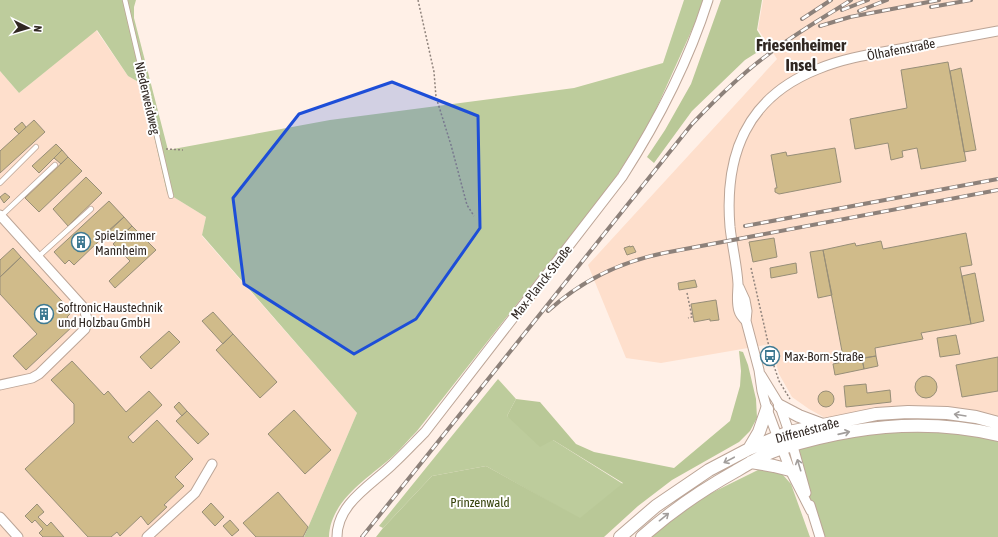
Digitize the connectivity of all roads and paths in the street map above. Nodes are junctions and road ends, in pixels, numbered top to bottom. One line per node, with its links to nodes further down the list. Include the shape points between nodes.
1 (125, 0): 6 (lane, Niederweidweg)
2 (418, 0): 13 (path, via 434,72 436,97 467,205)
3 (708, 0): 37 (street, Max-Planck-Straße, via 685,62 666,103 622,177 425,432 356,496 343,512 337,528)
4 (998, 31): 18 (street, Ölhafenstraße, via 834,63 782,87 755,114 742,137 732,166 729,214 738,284 745,300 746,321)
5 (36, 147): 9 (lane)
6 (160, 148): 7 (path); 10 (lane, Niederweidweg)
7 (182, 150)
8 (55, 165): 12 (lane)
9 (0, 183)
10 (171, 196)
11 (91, 209): 14 (lane)
12 (0, 216): 14 (street)
13 (474, 216)
14 (38, 257): 19 (street, via 84,308 87,319 85,329 39,374)
15 (751, 268): 20 (path, via 772,360 779,381)
16 (687, 292): 17 (path, via 692,317)
17 (688, 318)
18 (759, 370): 21 (street, Ölhafenstraße); 22 (street, Ölhafenstraße)
19 (0, 385)
20 (790, 399)
21 (780, 406): 24 (main road); 25 (street, Ölhafenstraße)
22 (767, 409): 27 (street, Ölhafenstraße); 29 (main road, via 759,432)
23 (998, 423): 24 (main road, Diffenéstraße, one-way to 24, via 948,413 908,412 876,414)
24 (823, 425): 25 (main road, Diffenéstraße)
25 (789, 432): 27 (main road, Diffenéstraße); 28 (street, Ölhafenstraße)
26 (998, 435): 28 (main road, Diffenéstraße, one-way to 26, via 851,432 908,425 947,426)
27 (777, 437): 28 (street); 29 (main road, Diffenéstraße)
28 (787, 447): 30 (main road, Diffenéstraße); 32 (street); 33 (street, one-way to 28)
29 (749, 449): 38 (main road, Diffenéstraße, one-way to 38, via 709,470 656,506)
30 (751, 462): 32 (main road); 39 (main road, Diffenéstraße, one-way to 30, via 665,516 707,486)
31 (212, 464): 36 (street, via 195,493)
32 (790, 470): 33 (street)
33 (811, 512): 40 (street)
34 (0, 517): 35 (street)
35 (18, 537)
36 (147, 537)
37 (337, 537)
38 (620, 537)
39 (642, 537)
40 (820, 537)

